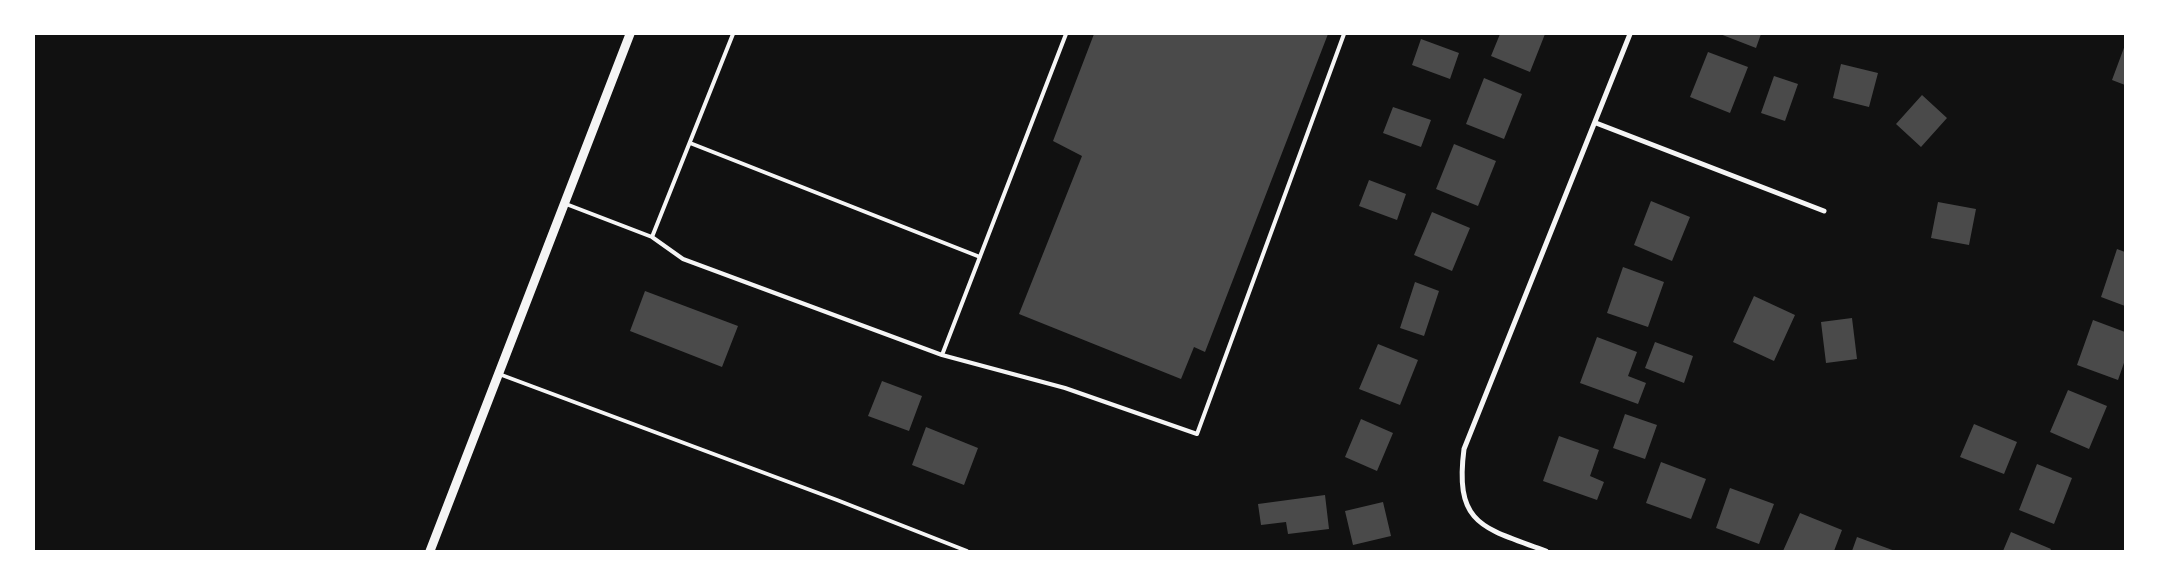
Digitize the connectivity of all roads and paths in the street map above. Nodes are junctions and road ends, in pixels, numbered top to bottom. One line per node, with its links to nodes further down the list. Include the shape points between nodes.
1 (630, 34): 8 (street)
2 (733, 34): 7 (lane)
3 (1066, 34): 11 (lane)
4 (1344, 34): 12 (lane, via 1197,434 1065,388)
5 (1630, 34): 6 (street)
6 (1596, 123): 9 (street); 16 (street, via 1464,449 1460,476 1465,504 1479,522 1500,534)
7 (690, 143): 10 (lane); 11 (lane)
8 (565, 204): 10 (lane); 13 (street)
9 (1824, 211)
10 (652, 238): 12 (lane, via 683,259)
11 (980, 257): 12 (lane)
12 (942, 355)
13 (499, 374): 14 (street); 15 (lane)
14 (430, 551)
15 (967, 551)
16 (1546, 551)

